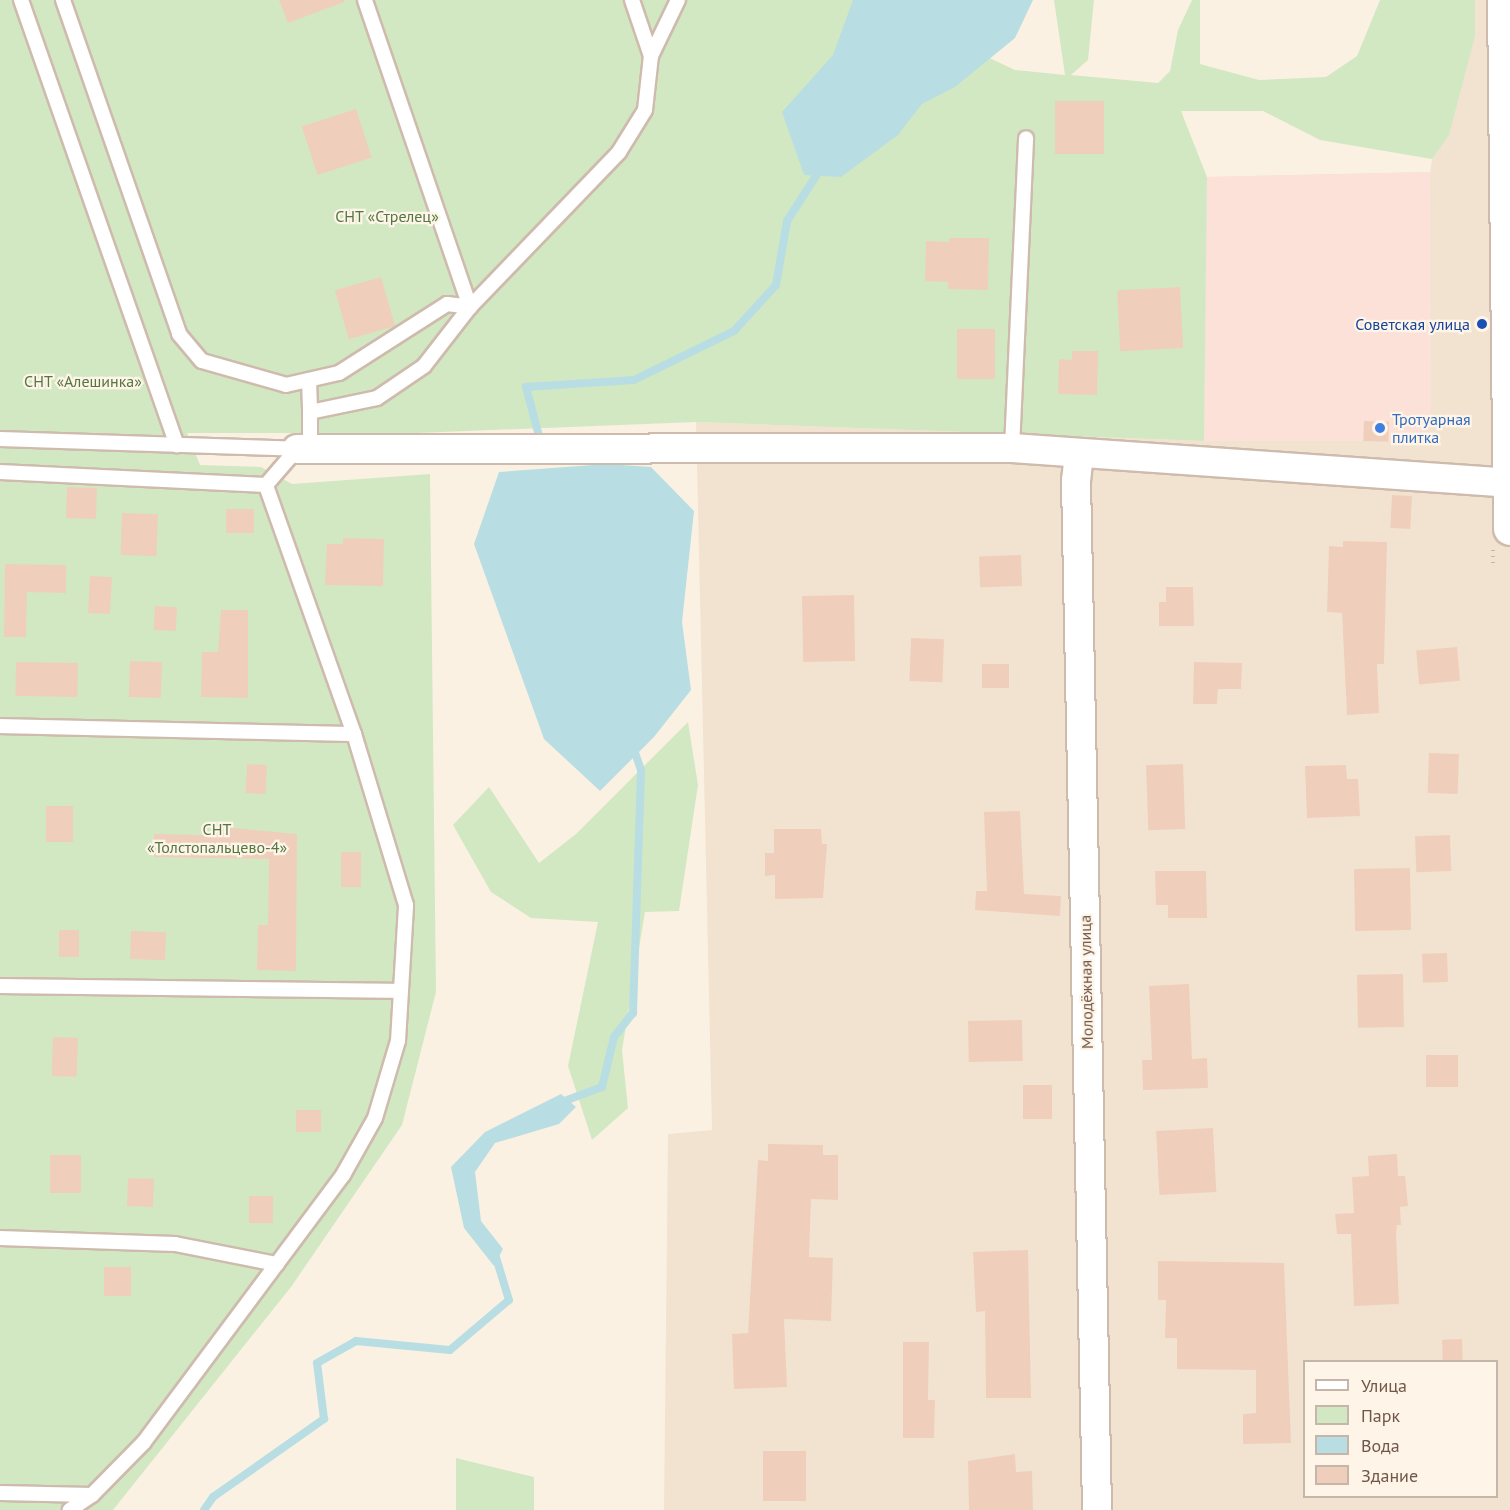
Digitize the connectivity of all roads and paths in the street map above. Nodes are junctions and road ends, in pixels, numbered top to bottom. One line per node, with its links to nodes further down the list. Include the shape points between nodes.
1 (21, 0): 15 (lane)
2 (63, 0): 12 (lane, via 179,334 202,361 286,385)
3 (365, 0): 10 (lane)
4 (632, 0): 7 (lane)
5 (678, 0): 7 (lane)
6 (1504, 0): 8 (street)
7 (651, 56): 10 (lane, via 645,110 619,152)
8 (1508, 101): 11 (street)
9 (1026, 138): 16 (lane)
10 (470, 307): 12 (lane, via 447,304 339,373); 13 (lane, via 424,366 377,398)
11 (1508, 310): 20 (street)
12 (309, 380): 13 (lane)
13 (310, 412): 17 (lane)
14 (0, 439): 15 (lane)
15 (177, 445): 17 (lane)
16 (1012, 448): 17 (street); 18 (street)
17 (303, 449): 21 (lane)
18 (1079, 453): 20 (street); 32 (street, Молодёжная улица, via 1076,480)
19 (0, 471): 21 (lane)
20 (1509, 483): 22 (street)
21 (266, 485): 24 (lane)
22 (1510, 528)
23 (0, 726): 24 (lane)
24 (354, 734): 26 (lane, via 406,905)
25 (0, 986): 26 (lane)
26 (401, 991): 28 (lane, via 398,1041 375,1118 343,1175)
27 (0, 1238): 28 (lane, via 175,1244)
28 (277, 1264): 30 (lane, via 144,1442)
29 (0, 1493): 30 (lane)
30 (92, 1495): 31 (lane)
31 (70, 1510)
32 (1097, 1510)

